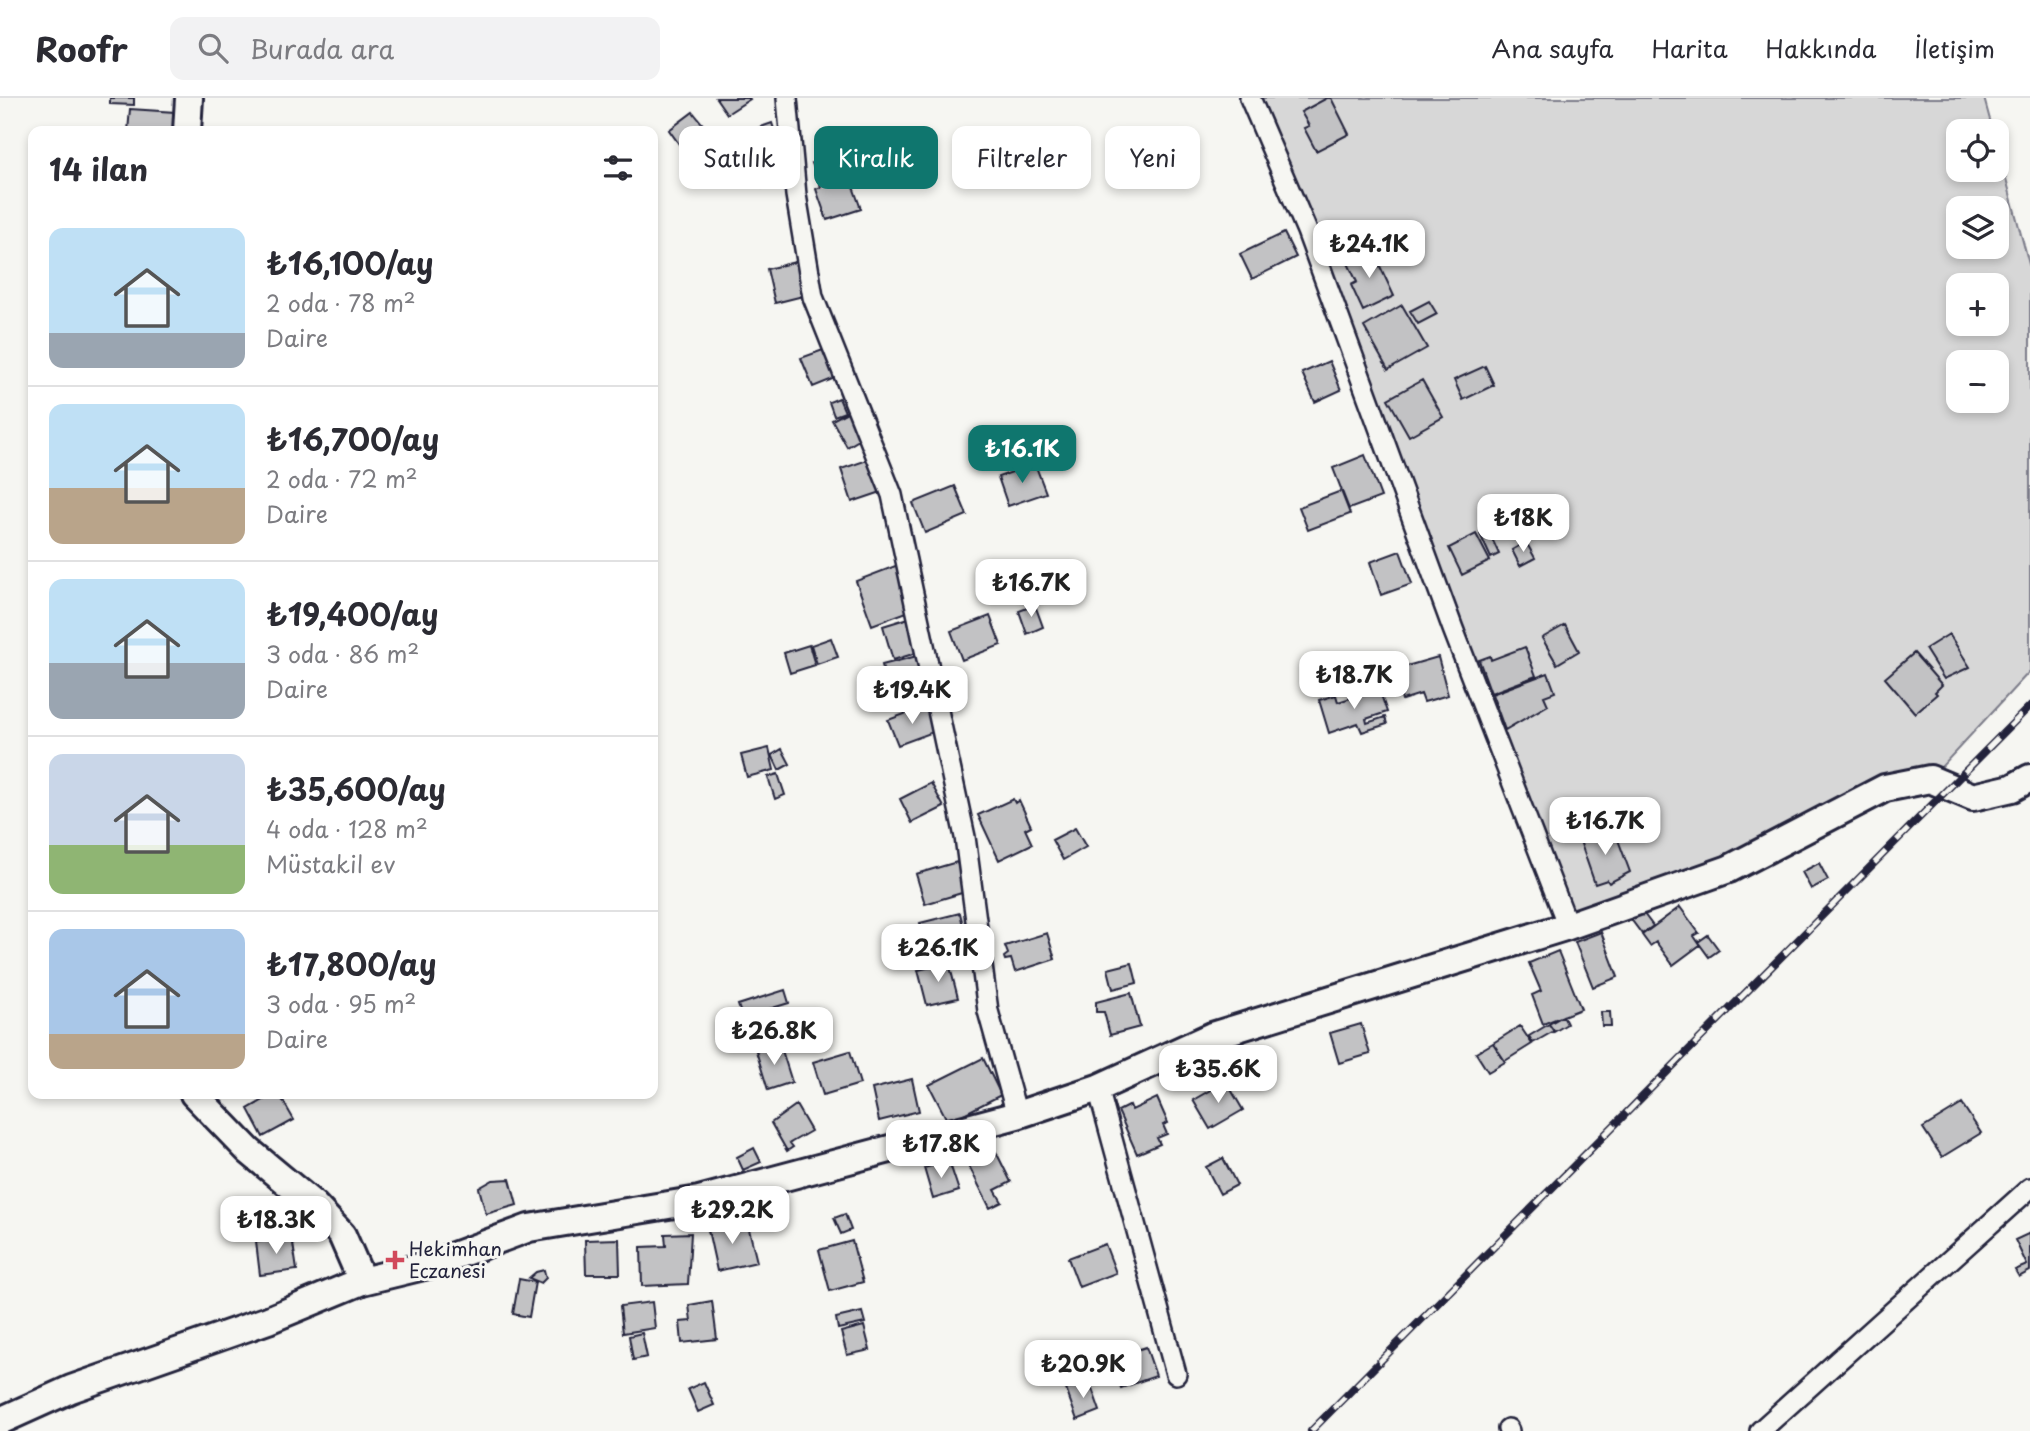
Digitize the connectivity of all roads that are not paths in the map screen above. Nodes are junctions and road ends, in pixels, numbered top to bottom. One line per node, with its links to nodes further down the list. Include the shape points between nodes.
1 (189, 98): 4 (street)
2 (787, 98): 9 (street, via 796,195 813,297 892,495 965,837 988,1011)
3 (1250, 98): 6 (street, via 1307,231)
4 (187, 126)
5 (2030, 778): 6 (street, via 2012,788 1973,797 1930,779 1885,788 1729,869)
6 (1568, 926): 7 (street, via 1212,1036)
7 (1098, 1088): 9 (street); 12 (street)
8 (199, 1099): 11 (street, via 342,1235)
9 (1017, 1115): 11 (street, via 699,1200 529,1228 432,1264)
10 (2030, 1188): 14 (street)
11 (362, 1281): 13 (street, via 268,1320 71,1389)
12 (1176, 1374)
13 (0, 1421)
14 (1760, 1431)

